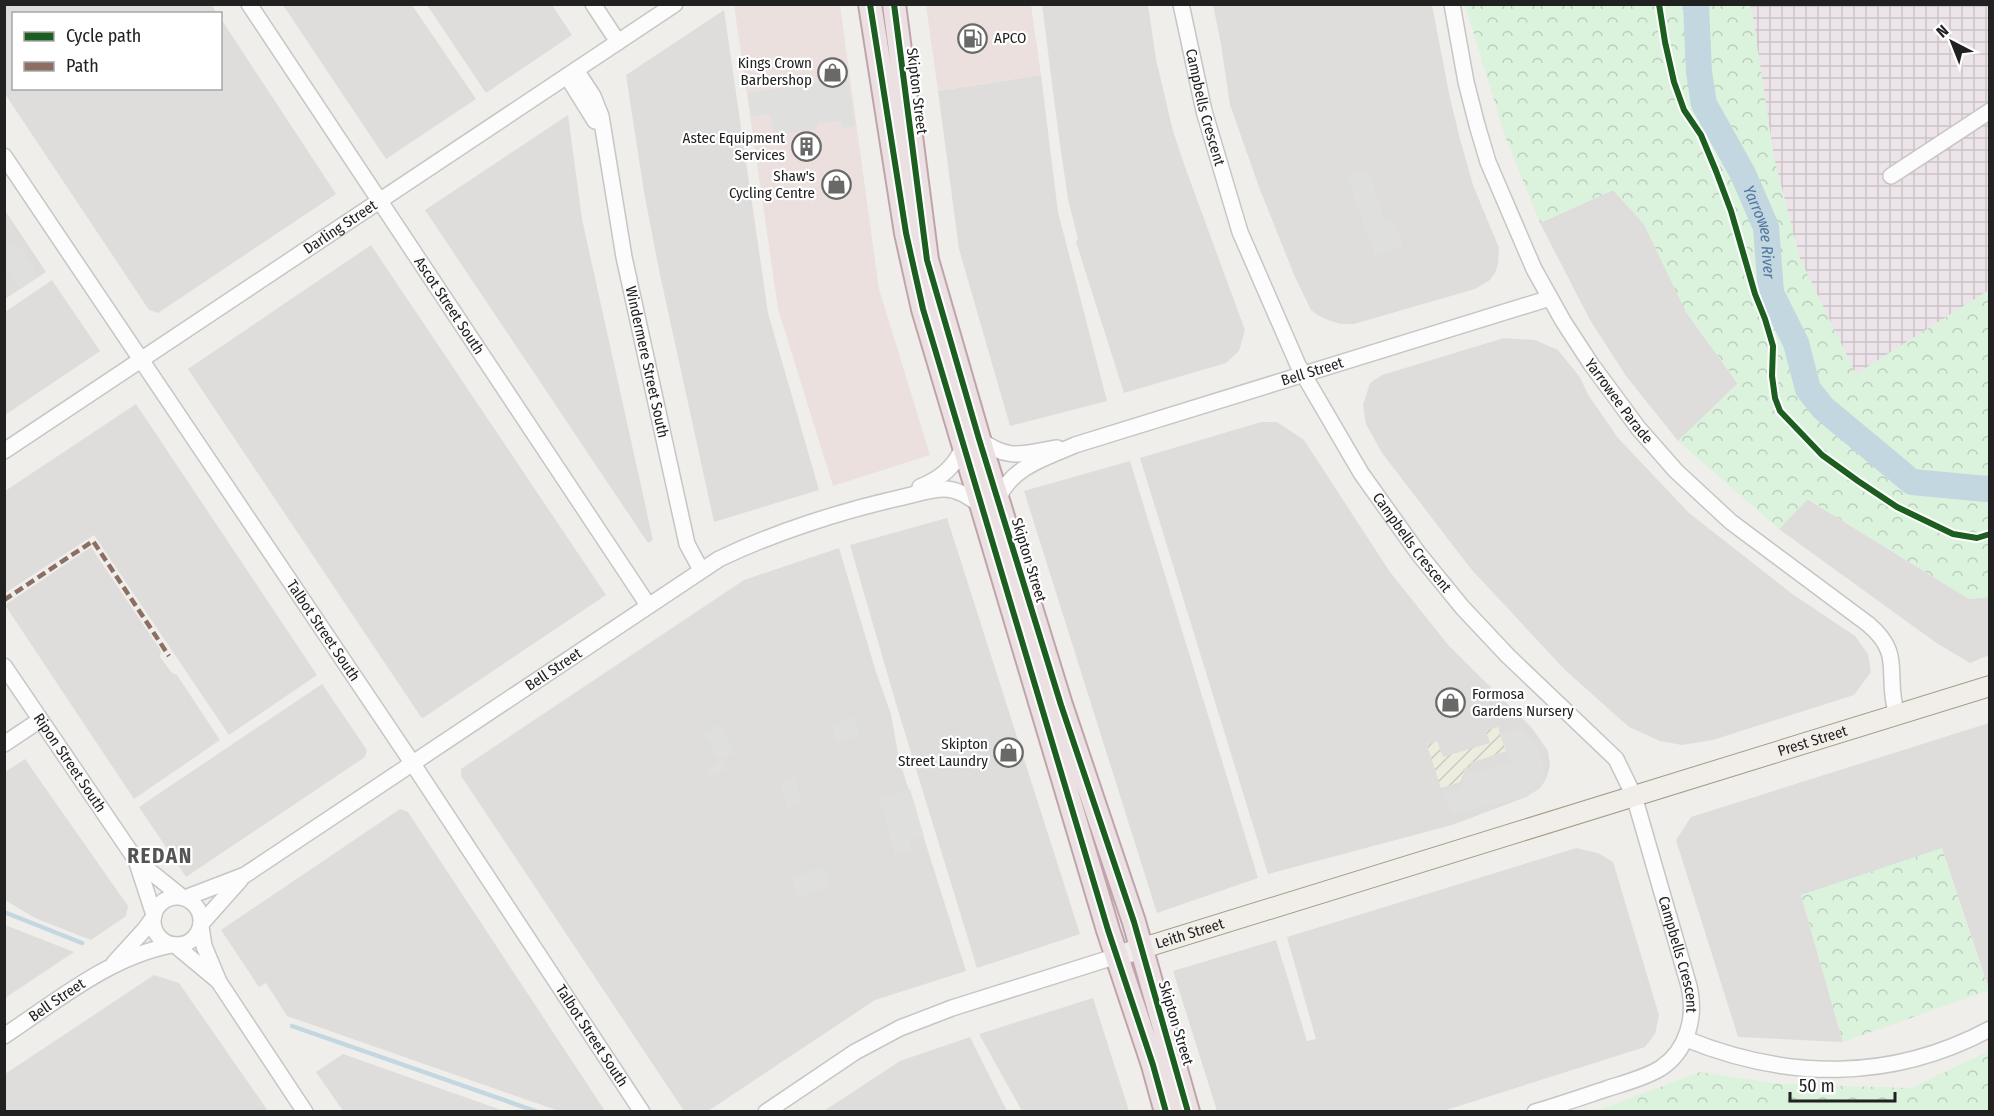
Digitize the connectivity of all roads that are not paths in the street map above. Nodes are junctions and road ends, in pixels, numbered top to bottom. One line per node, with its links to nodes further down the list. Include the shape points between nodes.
1 (249, 4): 13 (street, Ascot Street South)
2 (593, 4): 8 (street)
3 (675, 4): 8 (street, Darling Street)
4 (870, 4): 17 (highway, Skipton Street, via 911,262 923,309)
5 (894, 4): 17 (highway, Skipton Street, via 927,260)
6 (1181, 4): 16 (street, Campbells Crescent, via 1204,111 1240,232)
7 (1452, 4): 14 (street, Yarrowee Parade, via 1466,82 1488,162)
8 (618, 42): 9 (street, Darling Street)
9 (571, 73): 13 (street, Darling Street); 22 (street, Windermere Street South, via 597,104 602,121 624,257 687,544)
10 (1989, 111): 12 (street)
11 (4, 156): 15 (street, Talbot Street South)
12 (1891, 176)
13 (380, 201): 15 (street, Darling Street); 23 (street, Ascot Street South)
14 (1550, 298): 16 (street, Bell Street); 26 (street, Yarrowee Parade, via 1590,364 1676,471 1731,522 1883,638 1890,654)
15 (142, 360): 19 (street, Darling Street); 29 (street, Talbot Street South)
16 (1304, 375): 18 (street, Bell Street); 30 (street, Campbells Crescent, via 1361,473 1418,553 1508,656 1616,759)
17 (972, 443): 18 (street, Bell Street, via 1010,455); 20 (street, Bell Street, via 940,477); 21 (highway, Skipton Street)
18 (1075, 445): 21 (street, Bell Street, via 1015,474)
19 (4, 451)
20 (881, 502): 21 (street, Bell Street, via 946,489); 22 (street, Bell Street, via 800,527)
21 (990, 503): 37 (highway, Skipton Street); 38 (highway, Skipton Street)
22 (701, 570): 23 (street, Bell Street)
23 (648, 605): 29 (street, Bell Street)
24 (4, 666): 27 (street, Ripon Street South)
25 (1989, 686): 26 (main road, Prest Street)
26 (1897, 715): 30 (main road, Prest Street)
27 (40, 720): 28 (street); 31 (street, Ripon Street South)
28 (4, 744)
29 (413, 764): 32 (street, Bell Street); 44 (street, Talbot Street South)
30 (1634, 796): 37 (main road, Leith Street); 43 (street, Campbells Crescent, via 1692,995)
31 (136, 860): 33 (street, Ripon Street South); 34 (street, Ripon Street South)
32 (245, 875): 33 (street, Bell Street); 35 (street, Bell Street)
33 (184, 897): 34 (street, via 164,900); 35 (street, via 197,906)
34 (153, 916): 36 (street, via 158,935); 39 (street, Bell Street)
35 (201, 925): 36 (street, via 191,941); 40 (street, via 204,946)
36 (174, 945): 39 (street, Bell Street); 40 (street)
37 (1142, 948): 38 (main road, Leith Street); 48 (highway, Skipton Street)
38 (1117, 956): 46 (street, Leith Street, via 900,1028 855,1052); 47 (highway, Skipton Street)
39 (112, 965): 42 (street, Bell Street)
40 (219, 982): 45 (street)
41 (1989, 1029): 43 (street, via 1919,1059 1864,1069 1771,1065)
42 (4, 1036)
43 (1686, 1039): 49 (street, via 1668,1062 1648,1075)
44 (643, 1110)
45 (305, 1112)
46 (766, 1112)
47 (1166, 1112)
48 (1188, 1112)
49 (1535, 1112)

